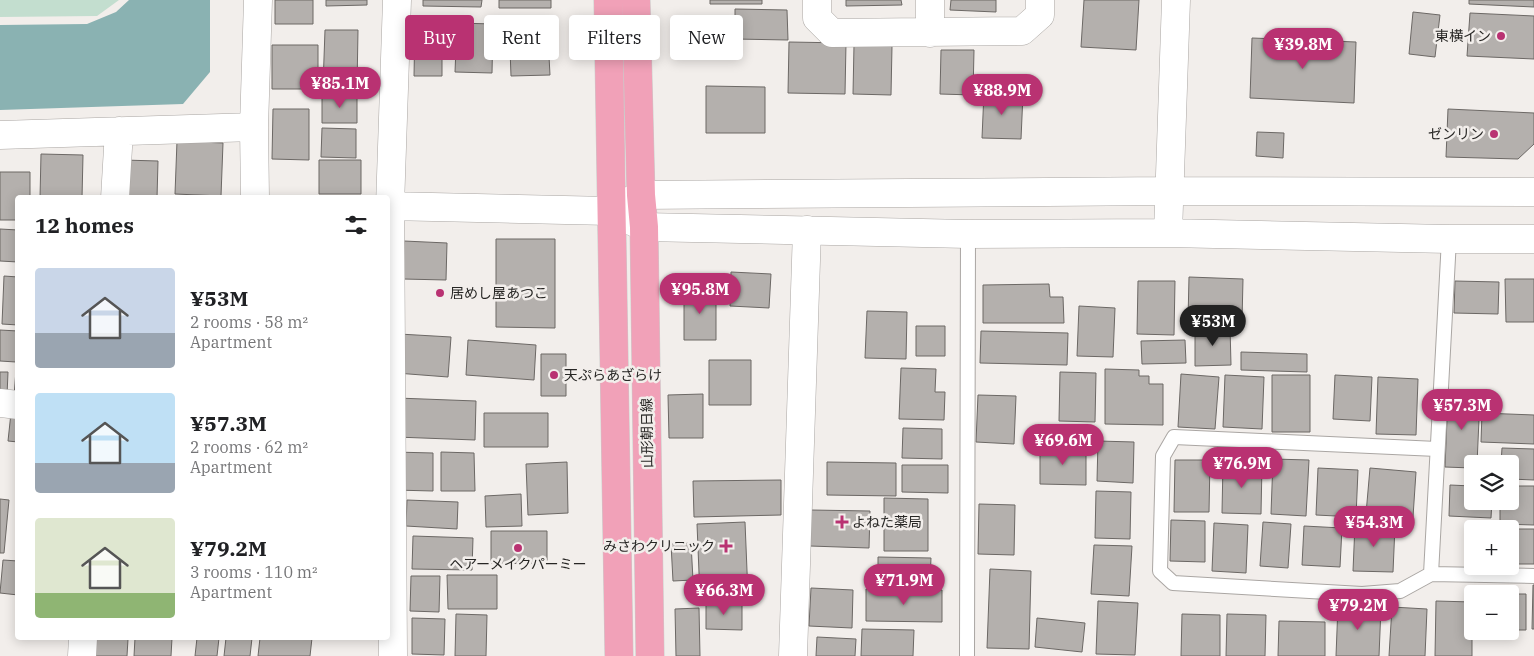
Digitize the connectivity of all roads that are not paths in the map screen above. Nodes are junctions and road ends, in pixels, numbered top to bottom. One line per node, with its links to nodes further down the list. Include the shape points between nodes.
1 (258, 0): 10 (street)
2 (397, 0): 17 (street)
3 (608, 0): 20 (main road)
4 (636, 0): 18 (main road, 山形朝日線)
5 (817, 0): 9 (street, via 817,18 832,33)
6 (930, 0): 9 (street)
7 (1040, 0): 9 (street, via 1040,15 1022,31)
8 (1176, 0): 13 (street)
9 (930, 33)
10 (254, 127): 11 (street); 16 (street)
11 (119, 131): 12 (street); 15 (street)
12 (0, 135)
13 (1169, 190): 14 (street); 18 (street); 23 (street)
14 (1534, 192)
15 (115, 195)
16 (255, 195)
17 (389, 195)
18 (641, 195): 20 (street); 21 (main road, 山形朝日線)
19 (390, 206): 20 (street)
20 (610, 211): 21 (street); 36 (main road)
21 (644, 227): 22 (street); 37 (main road, 山形朝日線)
22 (807, 230): 24 (street); 38 (street)
23 (1168, 233): 24 (street); 25 (street)
24 (968, 234): 39 (lane)
25 (1449, 239): 26 (street); 30 (lane)
26 (1534, 239)
27 (390, 318): 35 (street)
28 (0, 403): 29 (street)
29 (15, 405)
30 (1437, 449): 31 (lane); 31 (lane, via 1174,437 1163,456 1160,571 1173,583 1362,594 1400,591)
31 (1431, 574): 32 (lane)
32 (1534, 576)
33 (83, 640): 34 (street)
34 (82, 656)
35 (393, 656)
36 (619, 656)
37 (650, 656)
38 (793, 656)
39 (967, 656)

